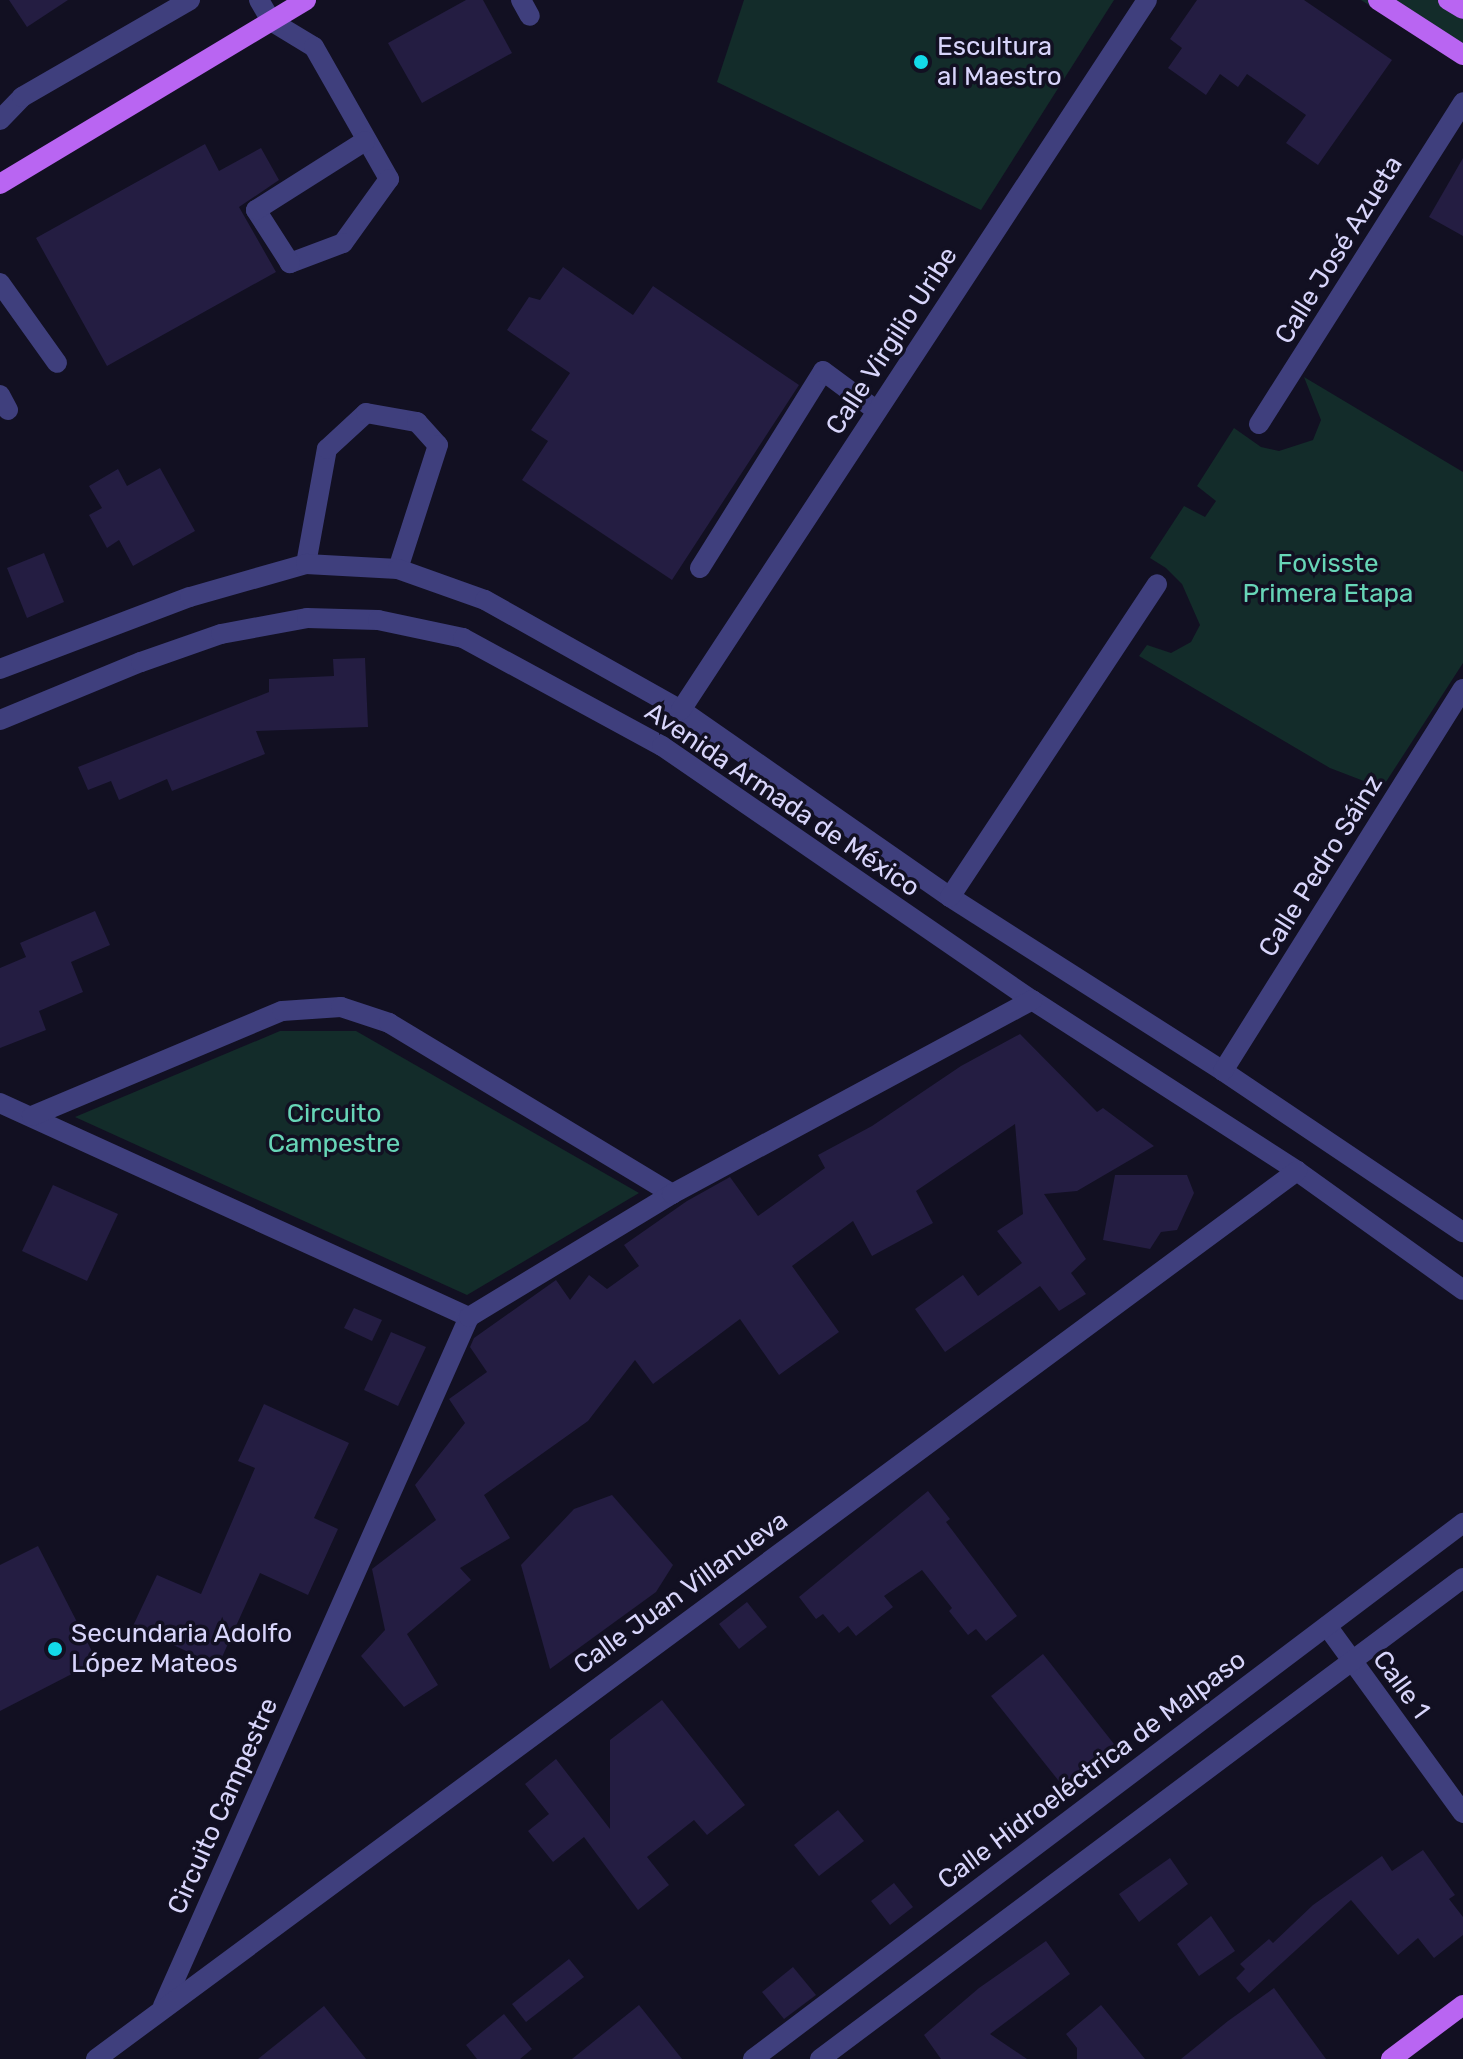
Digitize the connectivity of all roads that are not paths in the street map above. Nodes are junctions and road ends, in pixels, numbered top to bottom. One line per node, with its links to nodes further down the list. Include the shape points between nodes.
1 (190, 0): 11 (street, via 22,97)
2 (259, 0): 8 (street)
3 (306, 0): 8 (main road)
4 (1147, 0): 16 (street, Calle Virgilio Uribe)
5 (1378, 0): 9 (main road)
6 (1448, 0): 7 (main road)
7 (1463, 9)
8 (271, 21): 12 (street, via 314,47); 13 (main road)
9 (1463, 55)
10 (1463, 102): 17 (street, Calle José Azueta)
11 (0, 120)
12 (365, 141): 12 (street, via 389,179 343,243 290,263 256,210)
13 (0, 184)
14 (0, 283): 15 (street)
15 (57, 363)
16 (877, 411): 19 (street, via 823,371); 24 (street, Calle Virgilio Uribe)
17 (1259, 424)
18 (306, 564): 20 (street, Avenida Armada de México); 20 (street, via 327,449 366,413 417,422 438,445); 22 (street, Avenida Armada de México, via 190,597)
19 (700, 568)
20 (398, 569): 24 (street, Avenida Armada de México, via 485,600)
21 (1157, 584): 26 (street)
22 (0, 669)
23 (1463, 689): 28 (street, Calle Pedro Sáinz)
24 (681, 710): 26 (street, Avenida Armada de México)
25 (0, 720): 27 (street, Avenida Armada de México, via 221,634 307,618 378,620 463,638 662,746)
26 (950, 897): 28 (street, Avenida Armada de México)
27 (1032, 1000): 31 (street, Avenida Armada de México); 32 (street)
28 (1223, 1071): 33 (street, Avenida Armada de México)
29 (0, 1103): 30 (street)
30 (32, 1116): 32 (street, via 282,1011 341,1007 389,1023); 35 (street)
31 (1297, 1171): 34 (street, Avenida Armada de México); 42 (street, Calle Juan Villanueva)
32 (672, 1194): 35 (street)
33 (1463, 1232)
34 (1463, 1290)
35 (469, 1317): 42 (street, Circuito Campestre)
36 (1463, 1523): 38 (street, Calle Hidroeléctrica de Malpaso)
37 (1463, 1578): 39 (street)
38 (1327, 1626): 39 (street, Calle 1); 44 (street, Calle Hidroeléctrica de Malpaso)
39 (1351, 1660): 40 (street, Calle 1); 45 (street)
40 (1463, 1813)
41 (1463, 2005): 46 (main road)
42 (161, 2009): 43 (street, Calle Juan Villanueva)
43 (96, 2059)
44 (753, 2059)
45 (820, 2059)
46 (1391, 2059)

